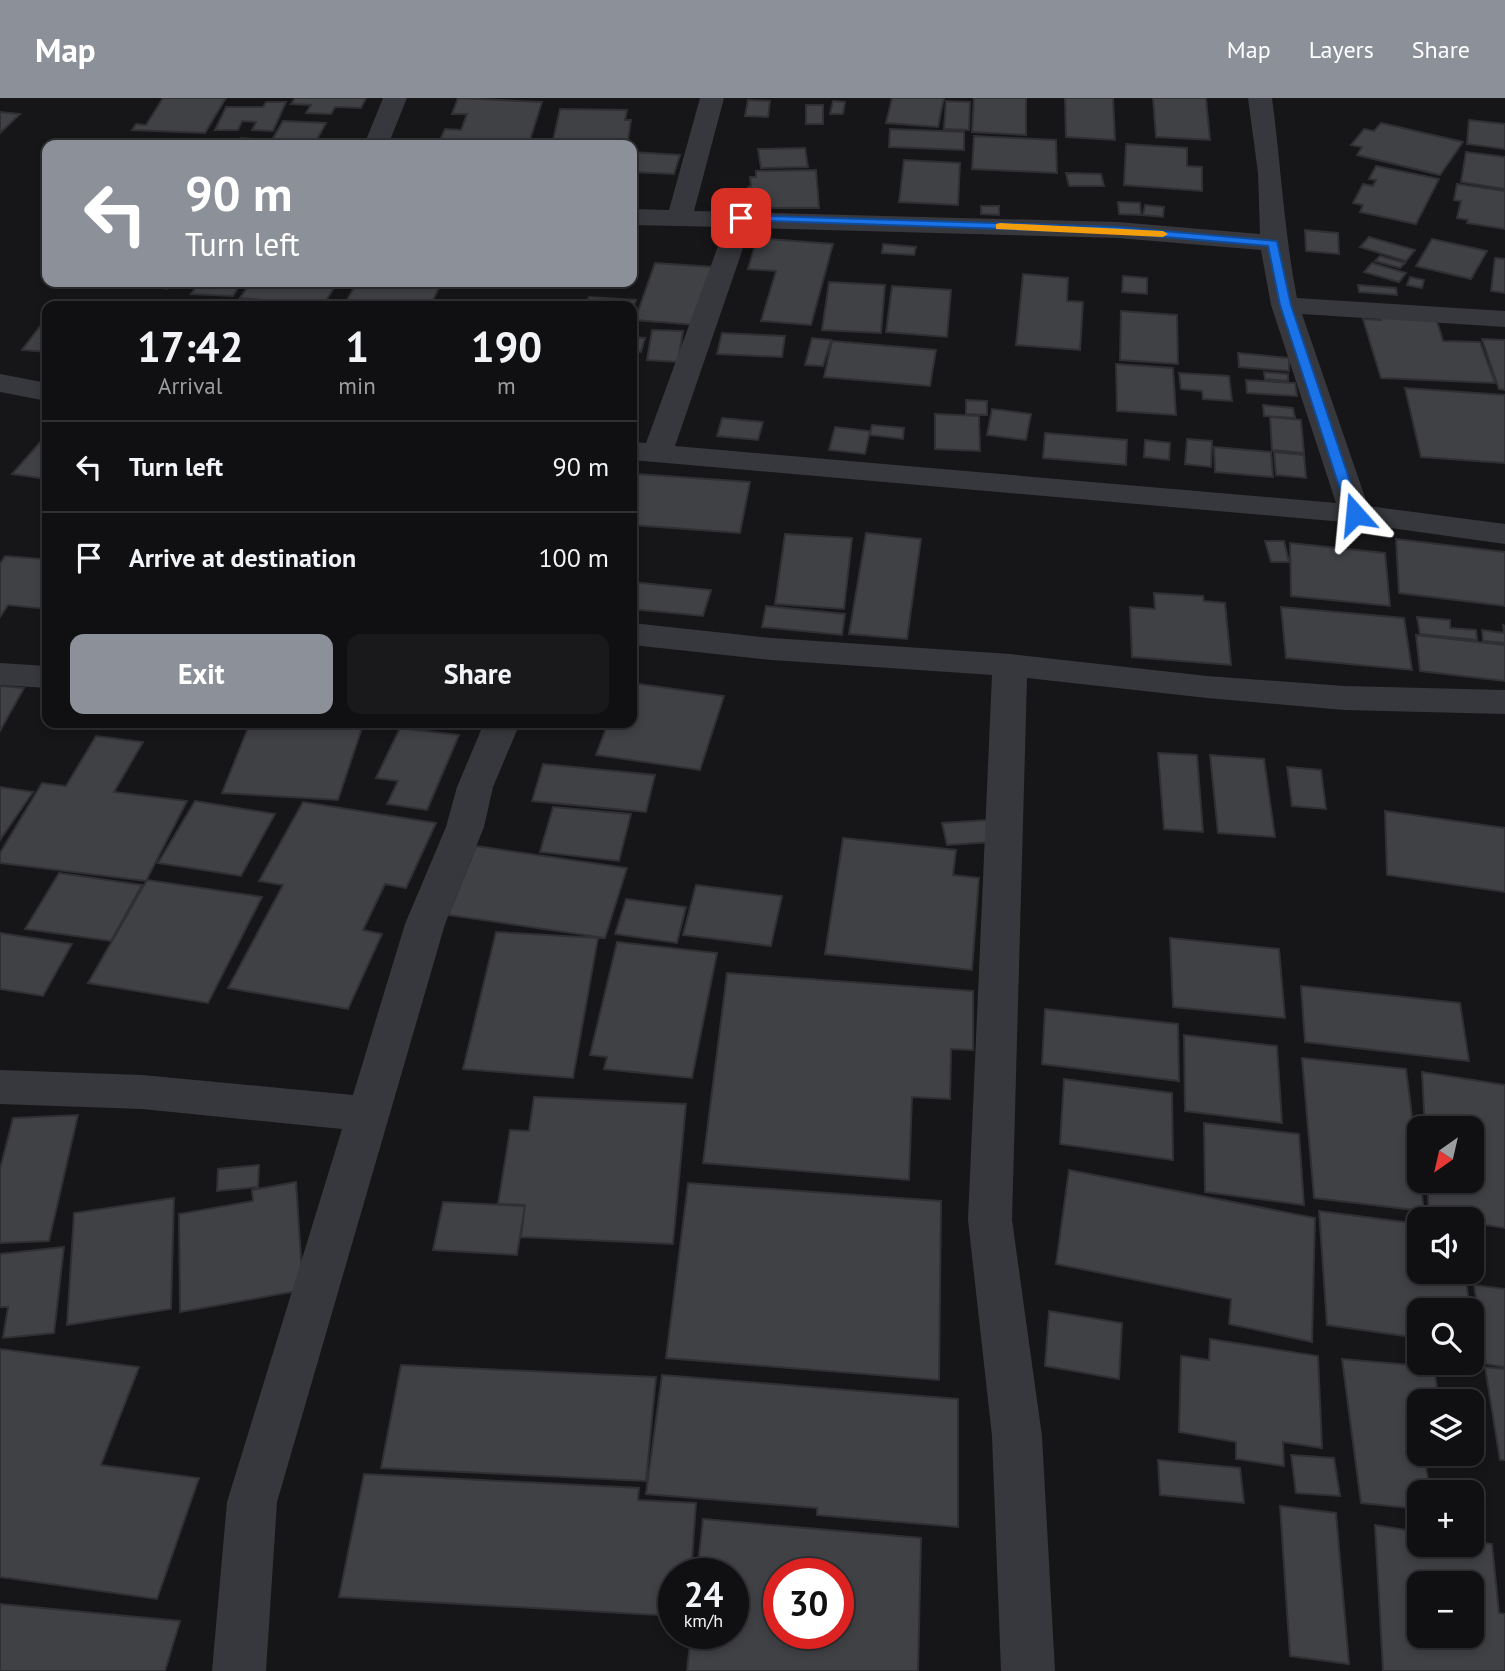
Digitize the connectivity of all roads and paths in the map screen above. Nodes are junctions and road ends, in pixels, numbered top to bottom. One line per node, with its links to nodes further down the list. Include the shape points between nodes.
1 (395, 98): 4 (street)
2 (712, 98): 6 (street)
3 (1260, 98): 8 (street)
4 (378, 140)
5 (637, 216): 6 (street)
6 (680, 216): 7 (street)
7 (741, 218): 8 (street, via 1118,230); 13 (street)
8 (1273, 243): 9 (street)
9 (1285, 305): 10 (street); 14 (street)
10 (1505, 319)
11 (0, 383): 12 (street)
12 (42, 391)
13 (645, 452): 14 (street)
14 (1355, 514): 15 (street)
15 (1505, 534)
16 (637, 635): 17 (street)
17 (1010, 665): 20 (street, via 1344,698); 25 (street, via 990,1220 1017,1436)
18 (0, 674): 19 (street)
19 (42, 677)
20 (1505, 702)
21 (500, 728): 23 (street, via 425,924)
22 (0, 1087): 23 (street, via 142,1091)
23 (369, 1114): 24 (street, via 252,1502)
24 (239, 1671)
25 (1028, 1671)

